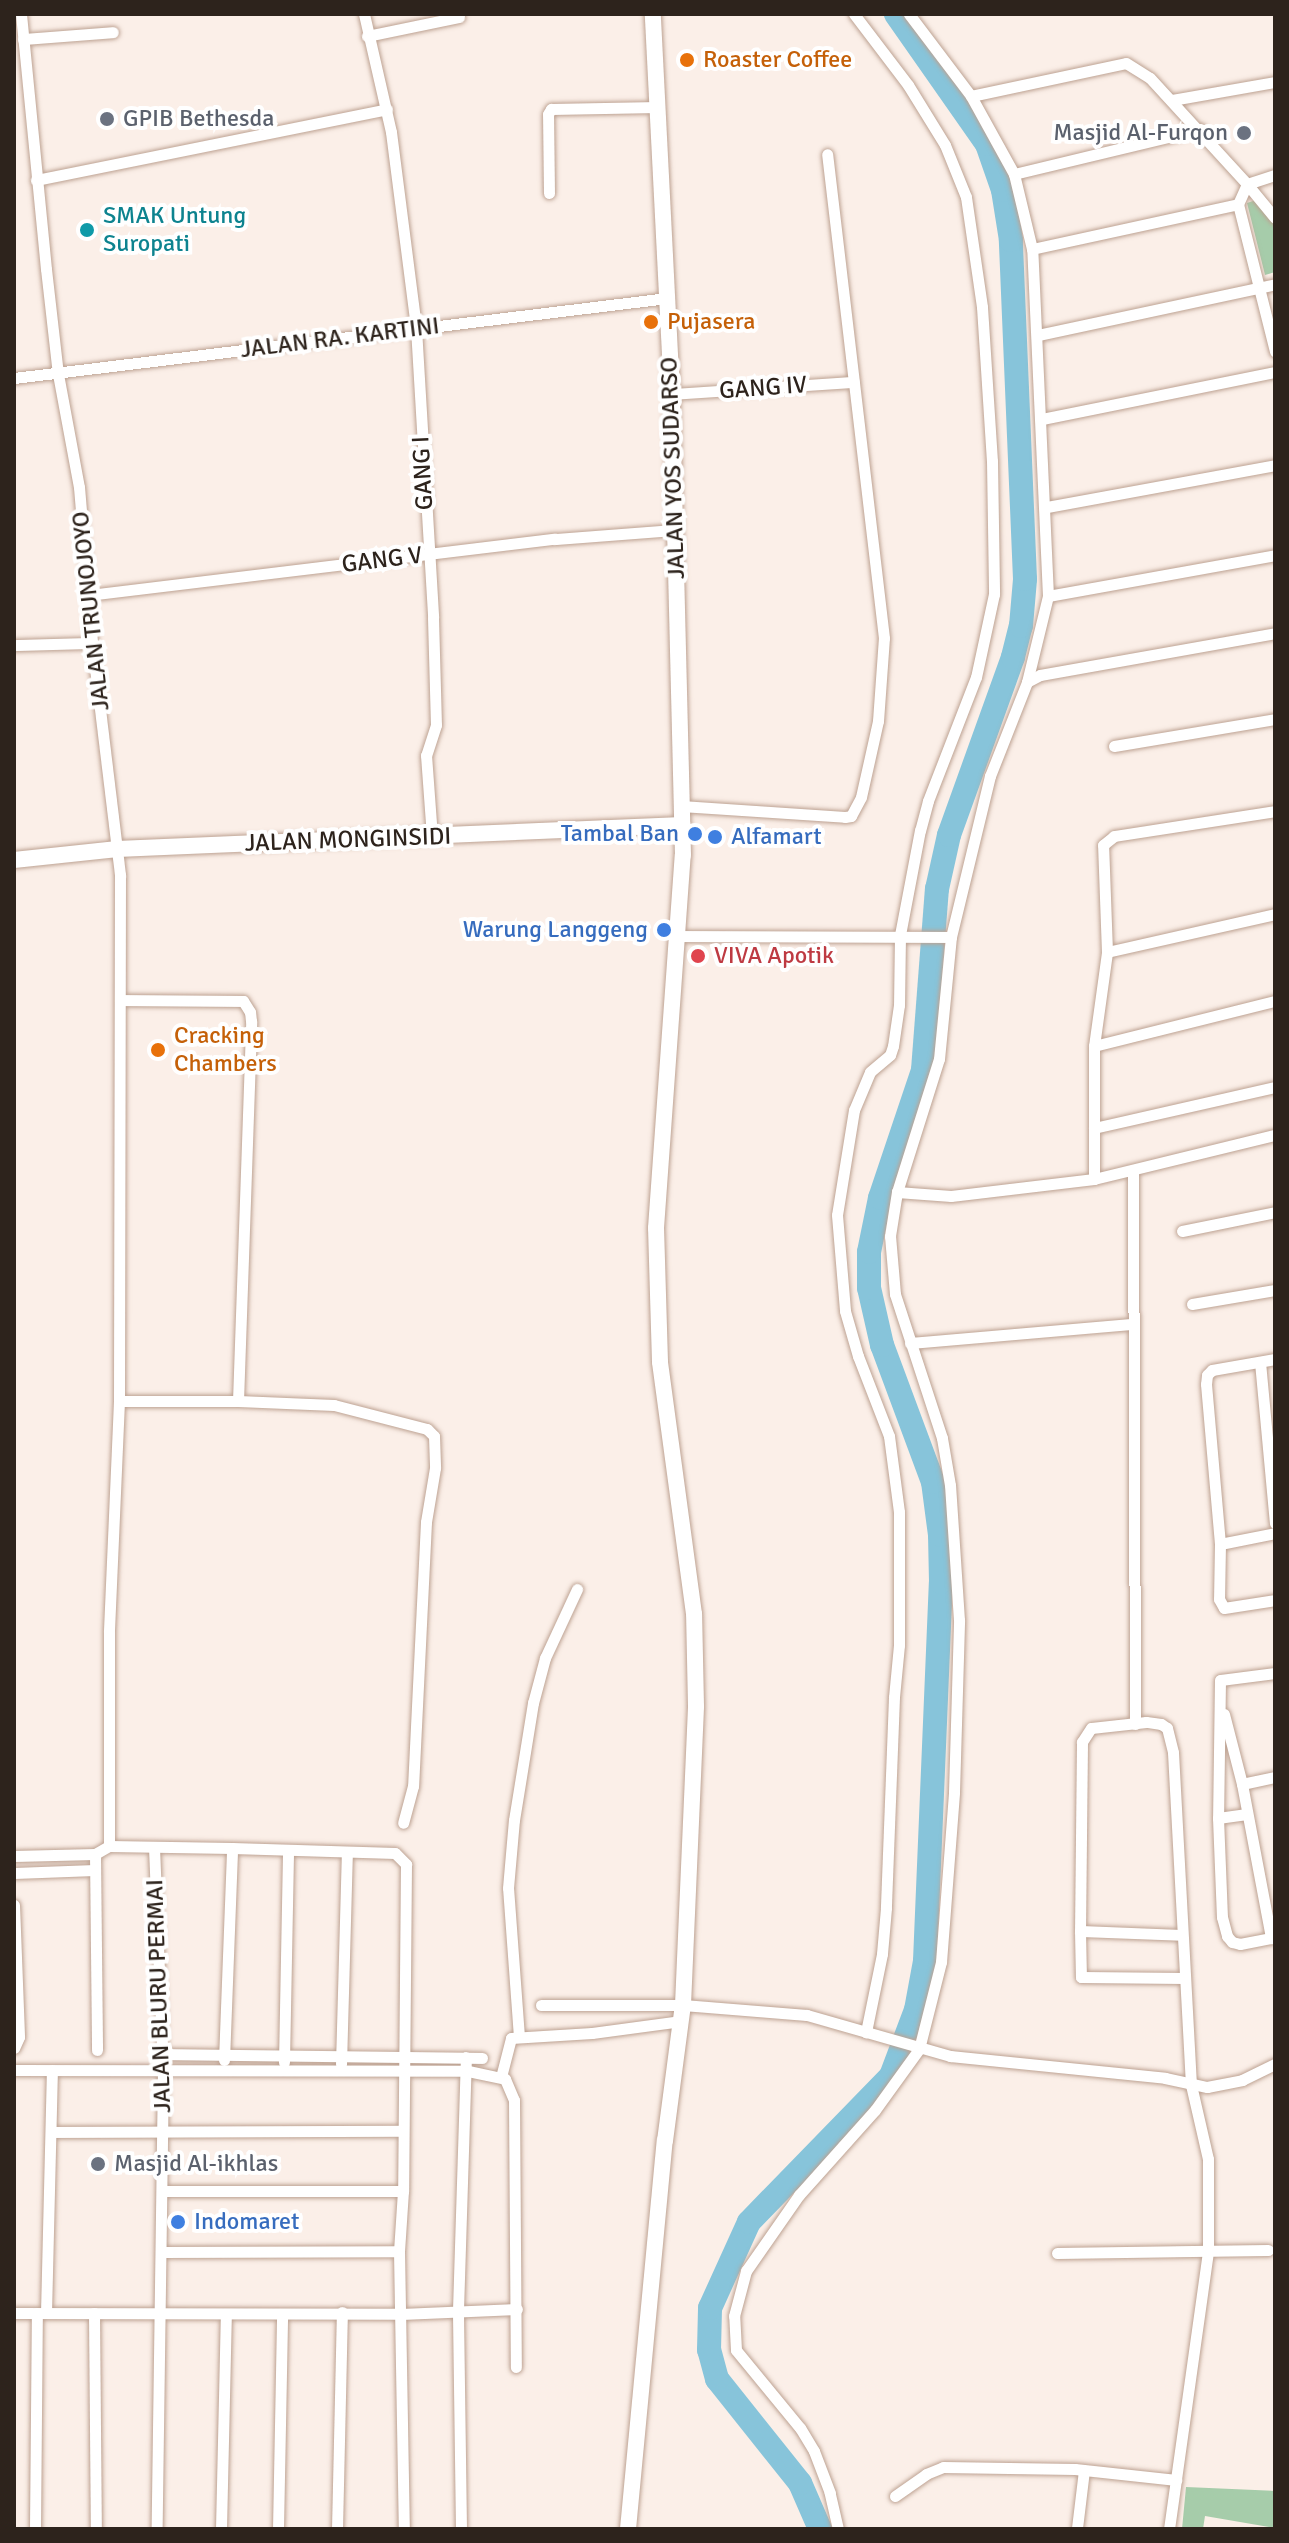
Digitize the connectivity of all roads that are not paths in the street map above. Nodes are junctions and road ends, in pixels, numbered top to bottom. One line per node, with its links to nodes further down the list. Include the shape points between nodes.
1 (21, 14): 9 (street, JALAN TRUNOJOYO)
2 (364, 14): 8 (street, GANG I)
3 (653, 14): 13 (street, JALAN YOS SUDARSO)
4 (854, 14): 57 (street, via 945,145 966,197 982,307 992,461 994,594 976,677 928,801)
5 (909, 14): 11 (street)
6 (459, 17): 8 (street)
7 (113, 32): 9 (street)
8 (367, 36): 14 (street, GANG I)
9 (23, 39): 19 (street, JALAN TRUNOJOYO)
10 (1275, 82): 12 (street)
11 (971, 96): 12 (street, via 1126,63); 17 (street)
12 (1172, 100): 15 (street)
13 (658, 107): 21 (street, via 551,109); 27 (street, JALAN YOS SUDARSO)
14 (387, 109): 19 (street); 28 (street, GANG I)
15 (1201, 129): 17 (street); 20 (street)
16 (827, 154): 34 (street)
17 (1014, 174): 24 (street)
18 (1275, 175): 20 (street)
19 (36, 180): 32 (street, JALAN TRUNOJOYO)
20 (1247, 184): 22 (street); 23 (street)
21 (549, 193)
22 (1238, 204): 24 (street); 26 (street)
23 (1275, 218)
24 (1032, 249): 29 (street)
25 (1275, 284): 26 (street)
26 (1261, 288): 29 (street); 30 (street)
27 (667, 298): 28 (street, JALAN RA. KARTINI); 35 (street, JALAN YOS SUDARSO)
28 (416, 328): 32 (street, JALAN RA. KARTINI); 40 (street, GANG I)
29 (1038, 335): 36 (street)
30 (1275, 351)
31 (1275, 372): 36 (street)
32 (58, 374): 33 (street, JALAN RA. KARTINI); 42 (street, JALAN TRUNOJOYO, via 79,487)
33 (14, 378)
34 (854, 382): 35 (street, GANG IV); 50 (street, via 884,638 878,721 861,797 851,816 845,817)
35 (672, 394): 39 (street, JALAN YOS SUDARSO)
36 (1042, 419): 38 (street)
37 (1275, 465): 38 (street)
38 (1047, 507): 43 (street)
39 (675, 530): 40 (street, GANG V); 50 (street, JALAN YOS SUDARSO)
40 (427, 554): 42 (street, GANG V); 53 (street, GANG I, via 436,725 426,755)
41 (1275, 555): 43 (street)
42 (89, 595): 45 (street, JALAN TRUNOJOYO)
43 (1048, 596): 47 (street)
44 (1275, 633): 47 (street, via 1040,675)
45 (92, 643): 46 (street); 54 (street, JALAN TRUNOJOYO)
46 (14, 645)
47 (1027, 682): 59 (street, via 990,776)
48 (1275, 719): 49 (street)
49 (1114, 746)
50 (681, 806): 52 (street, JALAN YOS SUDARSO)
51 (1275, 811): 60 (street, via 1106,840 1102,851)
52 (682, 825): 53 (street, JALAN MONGINSIDI); 58 (street, JALAN YOS SUDARSO)
53 (432, 836): 54 (street, JALAN MONGINSIDI)
54 (117, 849): 55 (street, JALAN MONGINSIDI); 61 (street, JALAN TRUNOJOYO)
55 (14, 860)
56 (1275, 914): 60 (street)
57 (906, 935): 58 (street); 59 (street); 109 (street, via 893,1046 870,1072 854,1110 837,1215 845,1311 889,1436 899,1512 899,1645 886,1908)
58 (677, 936): 108 (street, JALAN YOS SUDARSO, via 656,1228 660,1362 694,1614 696,1706)
59 (945, 937): 69 (street, via 939,1059)
60 (1107, 952): 63 (street)
61 (120, 1000): 78 (street, JALAN TRUNOJOYO); 79 (street, via 230,999 243,1001 250,1012)
62 (1275, 1001): 63 (street)
63 (1094, 1046): 65 (street)
64 (1275, 1087): 65 (street)
65 (1094, 1128): 68 (street)
66 (1275, 1135): 67 (street)
67 (1133, 1172): 68 (street); 74 (street)
68 (1094, 1179): 69 (street, via 951,1196)
69 (897, 1192): 75 (street, via 890,1267)
70 (1275, 1212): 71 (street)
71 (1182, 1231)
72 (1275, 1290): 73 (street)
73 (1192, 1304)
74 (1131, 1324): 75 (street); 87 (street)
75 (910, 1343): 112 (street, via 946,1455 959,1620 954,1792 941,1962)
76 (1275, 1359): 77 (street)
77 (1260, 1362): 80 (street); 82 (street, via 1207,1375)
78 (119, 1401): 79 (street); 93 (street, JALAN TRUNOJOYO, via 109,1647)
79 (238, 1401): 92 (street, via 334,1405 416,1425 434,1436 413,1786)
80 (1275, 1523)
81 (1275, 1533): 82 (street)
82 (1220, 1544): 84 (street, via 1221,1606)
83 (577, 1589): 110 (street, via 545,1658 514,1820 508,1888)
84 (1275, 1600)
85 (1275, 1673): 86 (street, via 1220,1680)
86 (1220, 1697): 89 (street); 91 (street)
87 (1135, 1724): 103 (street, via 1091,1728 1082,1742); 104 (street, via 1161,1724 1170,1738)
88 (1275, 1777): 89 (street)
89 (1242, 1784): 90 (street)
90 (1247, 1814): 91 (street); 105 (street)
91 (1218, 1818): 105 (street, via 1227,1936 1240,1944)
92 (403, 1823)
93 (109, 1846): 94 (street); 98 (street)
94 (154, 1847): 95 (street); 114 (street, JALAN BLURU PERMAI)
95 (232, 1848): 96 (street); 116 (street)
96 (288, 1851): 97 (street); 115 (street)
97 (347, 1853): 117 (street, via 395,1853 406,1864); 119 (street)
98 (95, 1854): 99 (street); 100 (street)
99 (14, 1856)
100 (95, 1870): 101 (street); 113 (street)
101 (14, 1873)
102 (14, 1905): 111 (street, via 19,2037)
103 (1080, 1931): 104 (street); 106 (street, via 1081,1977)
104 (1182, 1935): 106 (street)
105 (1273, 1938)
106 (1185, 1978): 131 (street)
107 (541, 2005): 108 (street)
108 (682, 2013): 109 (street, via 807,2015); 110 (street, via 592,2033); 165 (street, JALAN YOS SUDARSO)
109 (866, 2032): 112 (street)
110 (519, 2037): 130 (street, via 507,2045)
111 (14, 2048)
112 (914, 2048): 131 (street); 166 (street, via 875,2110 799,2195 746,2271 734,2316 736,2350 814,2451)
113 (97, 2050)
114 (162, 2054): 116 (street); 126 (street, JALAN BLURU PERMAI)
115 (284, 2055): 116 (street); 119 (street); 125 (street)
116 (224, 2056): 124 (street)
117 (404, 2057): 118 (street); 119 (street); 129 (street)
118 (466, 2057): 120 (street); 127 (street)
119 (342, 2058): 128 (street)
120 (482, 2058)
121 (1275, 2064): 131 (street, via 1222,2086)
122 (14, 2070): 123 (street)
123 (52, 2070): 126 (street); 134 (street)
124 (223, 2070): 125 (street); 126 (street)
125 (283, 2070): 128 (street)
126 (163, 2071): 132 (street, JALAN BLURU PERMAI)
127 (468, 2071): 129 (street); 130 (street); 143 (street)
128 (341, 2072): 129 (street)
129 (404, 2074): 133 (street)
130 (501, 2077): 142 (street, via 510,2084 514,2100)
131 (1191, 2085): 140 (street, via 1208,2159)
132 (163, 2131): 133 (street); 134 (street); 135 (street, JALAN BLURU PERMAI)
133 (403, 2131): 136 (street)
134 (51, 2132): 147 (street)
135 (162, 2191): 136 (street); 139 (street, JALAN BLURU PERMAI)
136 (403, 2191): 138 (street)
137 (1268, 2250): 140 (street)
138 (399, 2251): 139 (street); 151 (street)
139 (161, 2252): 144 (street, JALAN BLURU PERMAI)
140 (1208, 2252): 141 (street); 154 (street)
141 (1057, 2253)
142 (517, 2309): 143 (street); 152 (street)
143 (458, 2310): 151 (street); 164 (street)
144 (159, 2312): 148 (street); 149 (street); 159 (street, JALAN BLURU PERMAI)
145 (342, 2312): 150 (street); 151 (street); 162 (street)
146 (14, 2313): 147 (street)
147 (42, 2313): 148 (street); 157 (street)
148 (94, 2313): 158 (street)
149 (226, 2314): 150 (street); 160 (street)
150 (282, 2314): 161 (street)
151 (401, 2314): 163 (street)
152 (516, 2367)
153 (1084, 2470): 154 (street); 155 (street, via 943,2467); 156 (street)
154 (1176, 2480): 167 (street)
155 (895, 2496)
156 (1077, 2528)
157 (35, 2529)
158 (96, 2529)
159 (157, 2529)
160 (221, 2529)
161 (278, 2529)
162 (337, 2529)
163 (404, 2529)
164 (461, 2529)
165 (628, 2529)
166 (838, 2529)
167 (1169, 2529)

